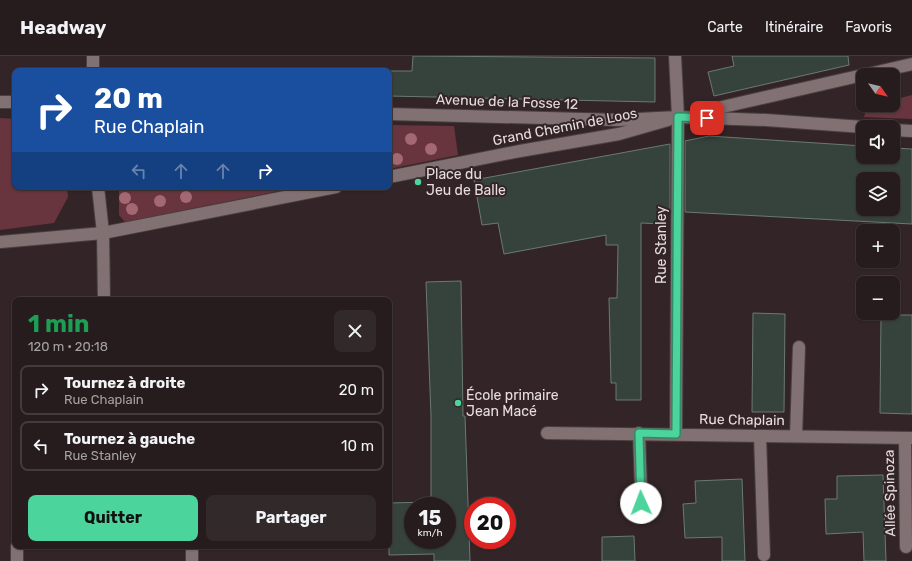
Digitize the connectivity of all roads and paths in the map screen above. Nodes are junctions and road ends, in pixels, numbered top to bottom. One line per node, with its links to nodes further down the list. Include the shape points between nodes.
1 (93, 56): 4 (street)
2 (675, 56): 10 (street, Rue Stanley)
3 (912, 64): 5 (street, Grand Chemin de Loos)
4 (93, 68)
5 (895, 68)
6 (856, 77): 10 (street, Grand Chemin de Loos)
7 (0, 102): 8 (street)
8 (12, 102)
9 (392, 114): 10 (street, Avenue de la Fosse 12, via 619,120)
10 (678, 117): 11 (street, Avenue de la Fosse 12, via 766,120); 14 (street, Grand Chemin de Loos, via 619,134); 23 (street, Rue Stanley)
11 (856, 127)
12 (900, 131): 13 (street)
13 (912, 132)
14 (392, 175)
15 (98, 190): 17 (street)
16 (321, 190): 17 (street)
17 (103, 233): 18 (street); 19 (street)
18 (0, 242)
19 (104, 297)
20 (799, 348): 25 (street)
21 (547, 433): 22 (street, Rue Chaplain)
22 (639, 433): 23 (street, Rue Chaplain); 27 (street)
23 (676, 434): 24 (street, Rue Chaplain)
24 (760, 436): 25 (street, Rue Chaplain); 31 (street)
25 (796, 436): 26 (street, Rue Chaplain)
26 (908, 438): 28 (street, Allée Spinoza)
27 (642, 517)
28 (906, 547)
29 (17, 549): 32 (street)
30 (192, 549): 33 (street)
31 (764, 555)
32 (17, 561)
33 (192, 561)

